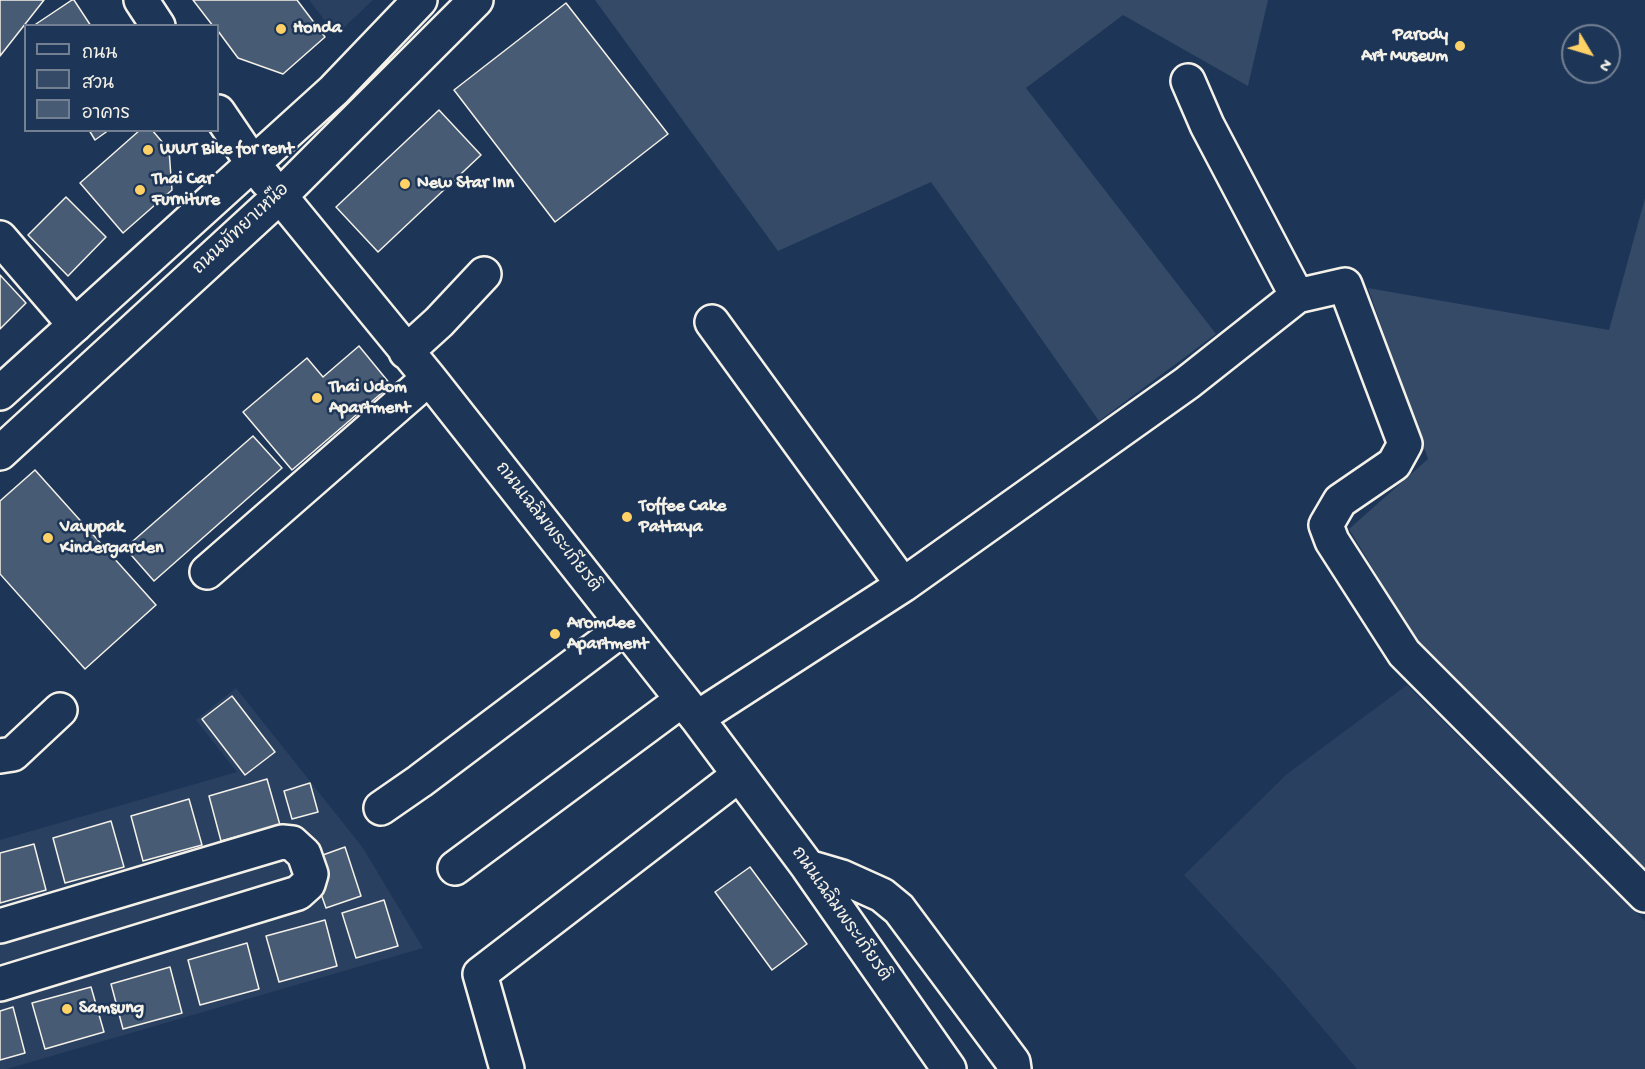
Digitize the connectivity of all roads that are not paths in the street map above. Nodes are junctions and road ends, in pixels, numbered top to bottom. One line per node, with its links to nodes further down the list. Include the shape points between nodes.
1 (141, 0): 4 (street)
2 (420, 0): 7 (street, via 334,90)
3 (476, 0): 8 (street, ถนนพัทยาเหนือ)
4 (157, 24)
5 (1188, 81): 11 (street)
6 (219, 113): 7 (street, ถนนเฉลิมพระเกียรติ)
7 (254, 165): 8 (street, ถนนเฉลิมพระเกียรติ); 13 (street)
8 (280, 196): 14 (street, ถนนเฉลิมพระเกียรติ); 17 (street, ถนนพัทยาเหนือ)
9 (0, 238): 13 (street)
10 (484, 274): 14 (street)
11 (1297, 296): 19 (street, via 1187,383); 28 (street, via 1345,285 1405,444 1394,464 1340,501 1326,525 1332,541 1404,654)
12 (712, 322): 19 (street)
13 (75, 325): 16 (street)
14 (406, 352): 15 (street, ถนนเฉลิมพระเกียรติ)
15 (429, 378): 18 (street); 20 (street, ถนนเฉลิมพระเกียรติ)
16 (0, 393)
17 (0, 453)
18 (207, 572)
19 (903, 585): 21 (street)
20 (625, 627): 21 (street, ถนนเฉลิมพระเกียรติ); 25 (street)
21 (689, 709): 24 (street, ถนนเฉลิมพระเกียรติ); 27 (street)
22 (60, 710): 23 (street, via 13,754)
23 (0, 756)
24 (739, 775): 26 (street, ถนนเฉลิมพระเกียรติ); 31 (street, via 480,974)
25 (381, 808)
26 (808, 867): 32 (street, ถนนเฉลิมพระเกียรติ); 33 (street, via 882,895 899,909 1013,1062)
27 (455, 868)
28 (1645, 895)
29 (0, 926): 30 (street, via 264,846 292,843 304,855 311,874 308,884 298,893)
30 (0, 984)
31 (507, 1069)
32 (949, 1069)
33 (1014, 1069)

